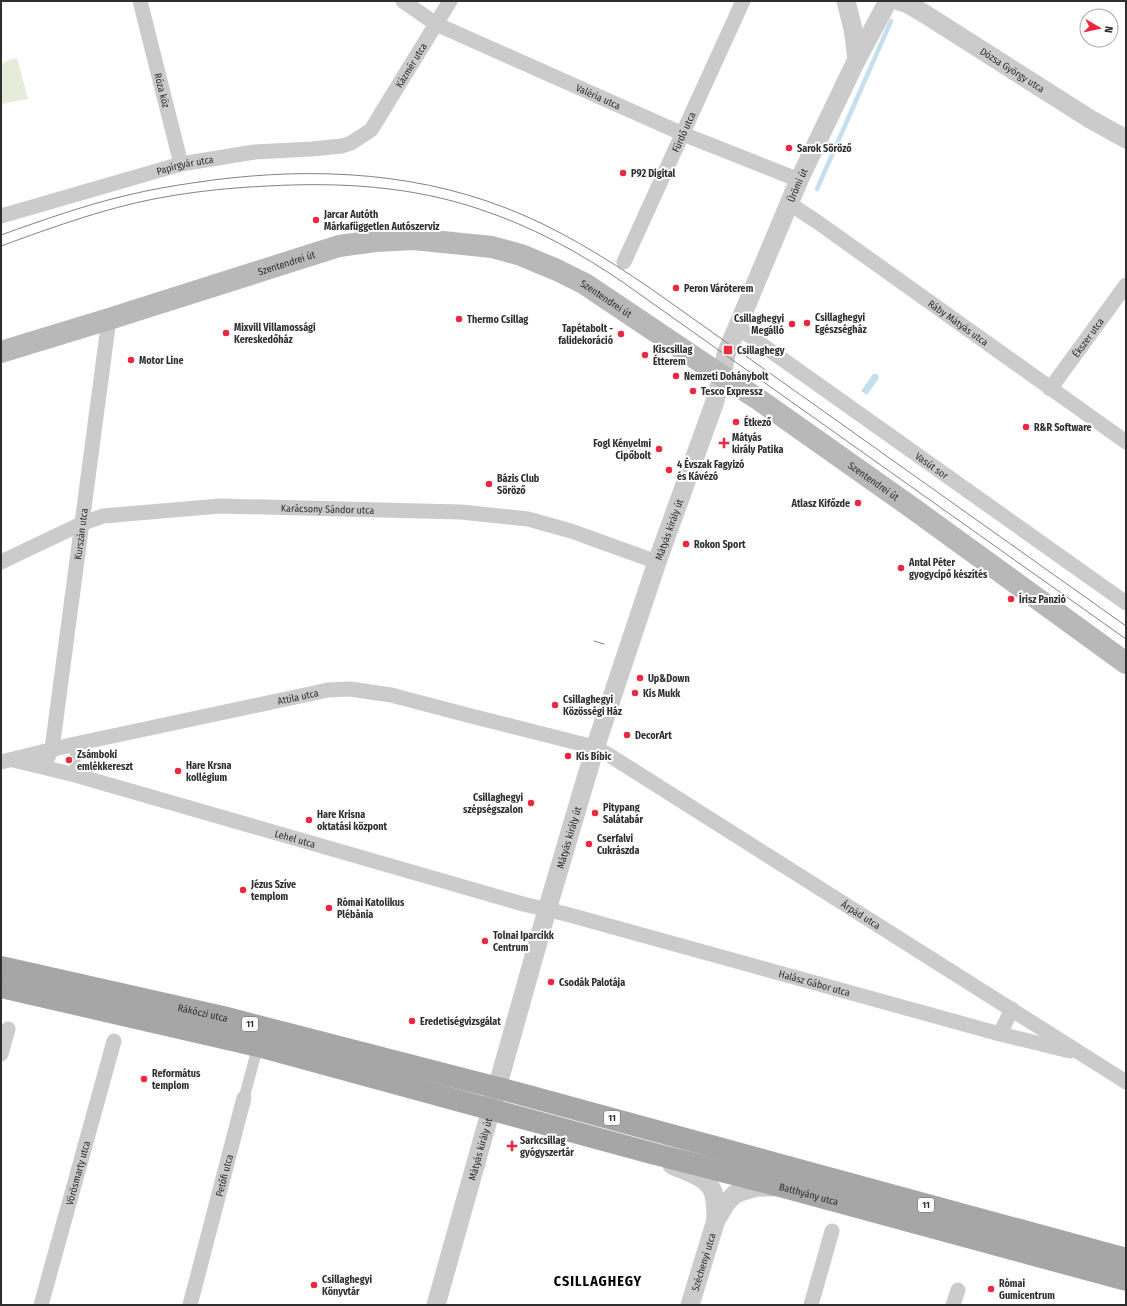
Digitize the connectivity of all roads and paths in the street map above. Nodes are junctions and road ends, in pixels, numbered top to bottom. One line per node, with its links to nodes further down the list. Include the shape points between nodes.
1 (140, 1): 13 (street, Róza köz)
2 (403, 1): 8 (street, Valéria utca)
3 (450, 1): 8 (street, Kázmér utca)
4 (743, 1): 11 (street, Fürdő utca)
5 (846, 1): 9 (street)
6 (888, 1): 9 (street, Ürömi út)
7 (899, 1): 12 (street, Dózsa György utca, via 925,14 1090,119)
8 (436, 24): 10 (street, Kázmér utca); 11 (street, Valéria utca)
9 (857, 59): 14 (street, Ürömi út)
10 (371, 130): 13 (street, Papírgyár utca, via 342,146 254,152)
11 (683, 134): 14 (street, Valéria utca); 17 (street, Fürdő utca)
12 (1126, 139)
13 (182, 164): 16 (street, Papírgyár utca)
14 (799, 180): 15 (street, Ürömi út)
15 (790, 204): 20 (street, Ürömi út); 23 (street, Ráby Mátyás utca)
16 (1, 216)
17 (624, 262)
18 (1126, 285): 23 (street, Ékszer utca)
19 (109, 319): 21 (main road, Szentendrei út); 22 (main road, Szentendrei út, via 339,246 413,239 452,242 492,247 521,255 557,270 585,284); 25 (street, Kurszán utca)
20 (737, 327): 22 (street, Ürömi út, via 726,354); 28 (street, Vasút sor)
21 (1, 352)
22 (722, 376): 27 (street, Mátyás király út); 29 (main road, Szentendrei út, via 886,489)
23 (1050, 389): 24 (street, Ráby Mátyás utca)
24 (1126, 442)
25 (81, 524): 26 (street, Karácsony Sándor utca); 27 (street, Karácsony Sándor utca, via 103,516 220,506 460,512 528,519 589,537); 32 (street, Kurszán utca)
26 (1, 562)
27 (657, 562): 31 (street, Mátyás király út)
28 (1126, 603)
29 (1126, 663)
30 (75, 744): 31 (street, Attila utca, via 328,690 350,688 391,695); 32 (street, Attila utca); 35 (street)
31 (595, 748): 36 (street, Mátyás király út); 39 (street, Árpád utca)
32 (52, 749): 33 (street, Attila utca); 34 (street)
33 (5, 761): 34 (street, Lehel utca)
34 (42, 767): 35 (street, Lehel utca)
35 (75, 775): 36 (street, Lehel utca)
36 (547, 910): 41 (street, Halász Gábor utca); 47 (street, Mátyás király út)
37 (1, 967): 47 (main road, Rákóczi utca / 11, via 223,1017)
38 (1, 986): 43 (main road, Rákóczi utca / 11)
39 (1012, 1009): 41 (street); 45 (street, Árpád utca)
40 (8, 1029): 44 (street)
41 (1000, 1034): 45 (street, Halász Gábor utca)
42 (114, 1040): 57 (street, Vörösmarty utca)
43 (258, 1046): 48 (street, Petőfi utca); 49 (main road, Rákóczi utca / 11)
44 (1, 1054)
45 (1083, 1054): 46 (street, Árpád utca)
46 (1126, 1082)
47 (497, 1088): 49 (street, Mátyás király út); 54 (main road, Batthyány utca / 11)
48 (244, 1098): 58 (street, Petőfi utca)
49 (491, 1109): 50 (main road, Batthyány utca / 11); 59 (street, Mátyás király út)
50 (651, 1153): 51 (main road, Batthyány utca / 11); 52 (street, Széchenyi utca, via 705,1181 713,1190)
51 (784, 1186): 52 (street, Széchenyi utca, via 757,1187 735,1194); 55 (main road, Batthyány utca / 11)
52 (716, 1220): 60 (street, Széchenyi utca)
53 (832, 1231): 61 (street)
54 (1126, 1259)
55 (1126, 1280)
56 (958, 1290): 62 (street)
57 (41, 1305)
58 (191, 1305)
59 (436, 1305)
60 (690, 1305)
61 (811, 1305)
62 (954, 1305)

